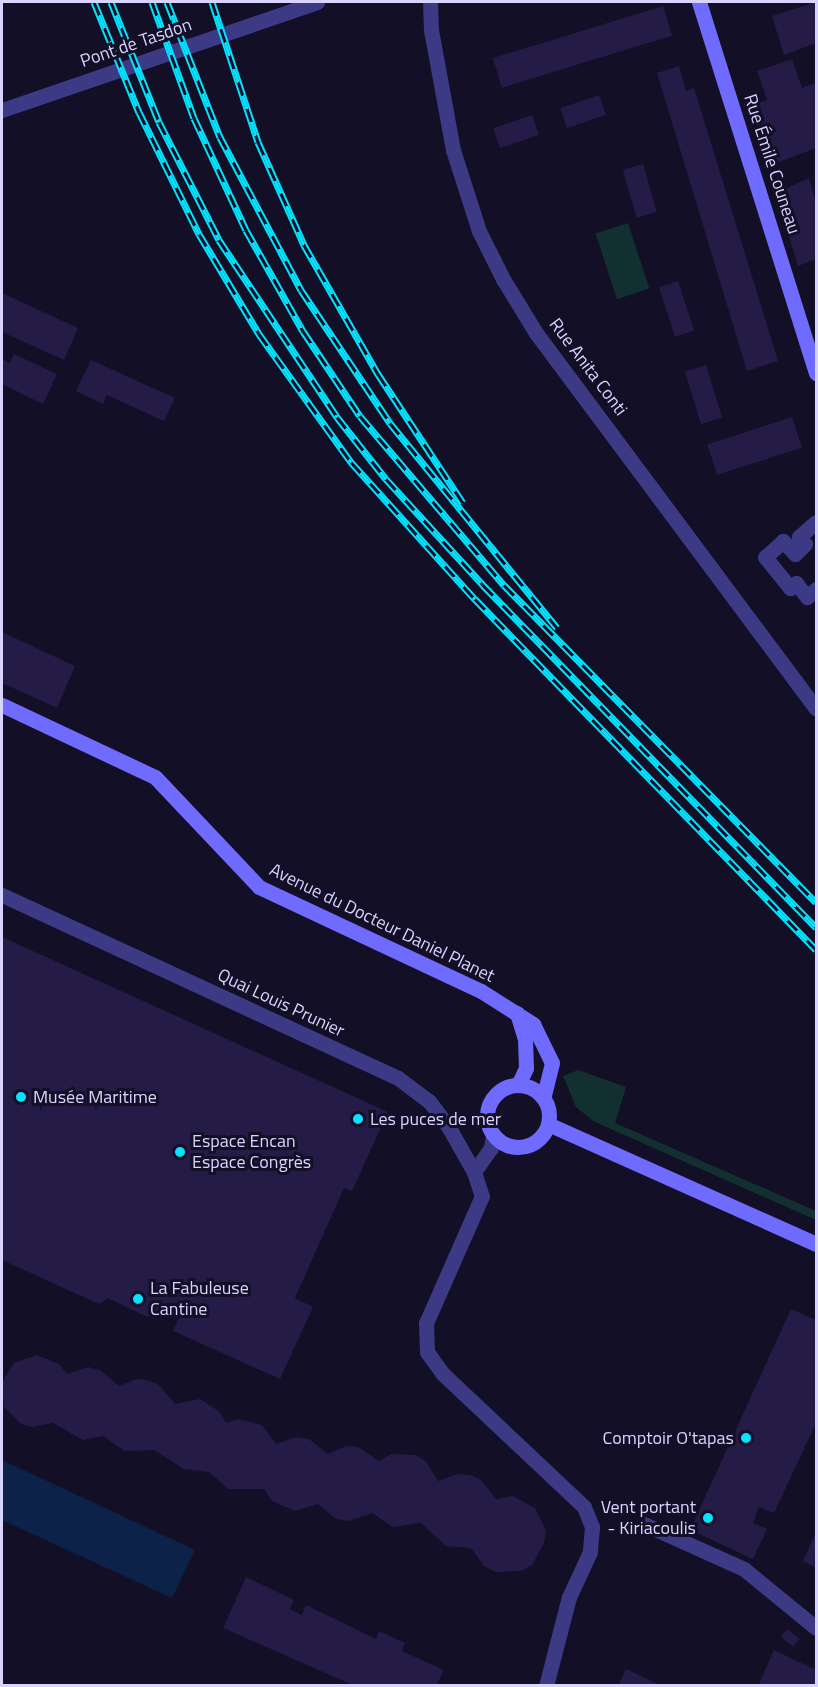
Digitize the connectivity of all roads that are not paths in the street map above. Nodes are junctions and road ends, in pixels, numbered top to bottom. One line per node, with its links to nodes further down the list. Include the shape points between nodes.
1 (317, 2): 4 (street, Pont de Tasdon)
2 (430, 2): 9 (street, Rue Anita Conti, via 431,30 453,150 479,231 503,279 536,333)
3 (699, 2): 5 (street, Rue Émile Couneau)
4 (2, 110)
5 (816, 373)
6 (816, 522): 7 (street, via 799,537 805,544 795,554 783,541 765,557 790,588 796,583 807,597)
7 (816, 589)
8 (2, 705): 11 (street, Avenue du Docteur Daniel Planet, via 148,772 259,887 481,991)
9 (816, 708)
10 (2, 895): 16 (street, Quai Louis Prunier, via 398,1078 429,1101)
11 (517, 1013): 12 (street, via 525,1039 526,1068); 13 (street, Avenue du Docteur Daniel Planet, via 533,1024 549,1049 552,1063)
12 (518, 1084): 13 (street, via 537,1091); 15 (street, via 497,1092 491,1100 486,1119)
13 (543, 1098): 14 (street)
14 (548, 1124): 15 (street, via 544,1134 526,1146 507,1146); 17 (street)
15 (492, 1135): 16 (street, via 492,1148)
16 (474, 1172): 20 (street, Quai Louis Prunier, via 482,1196 426,1323 427,1352 443,1374 584,1507 592,1527 590,1552 569,1597)
17 (816, 1244)
18 (644, 1524): 19 (street, via 744,1569)
19 (816, 1628)
20 (546, 1686)

